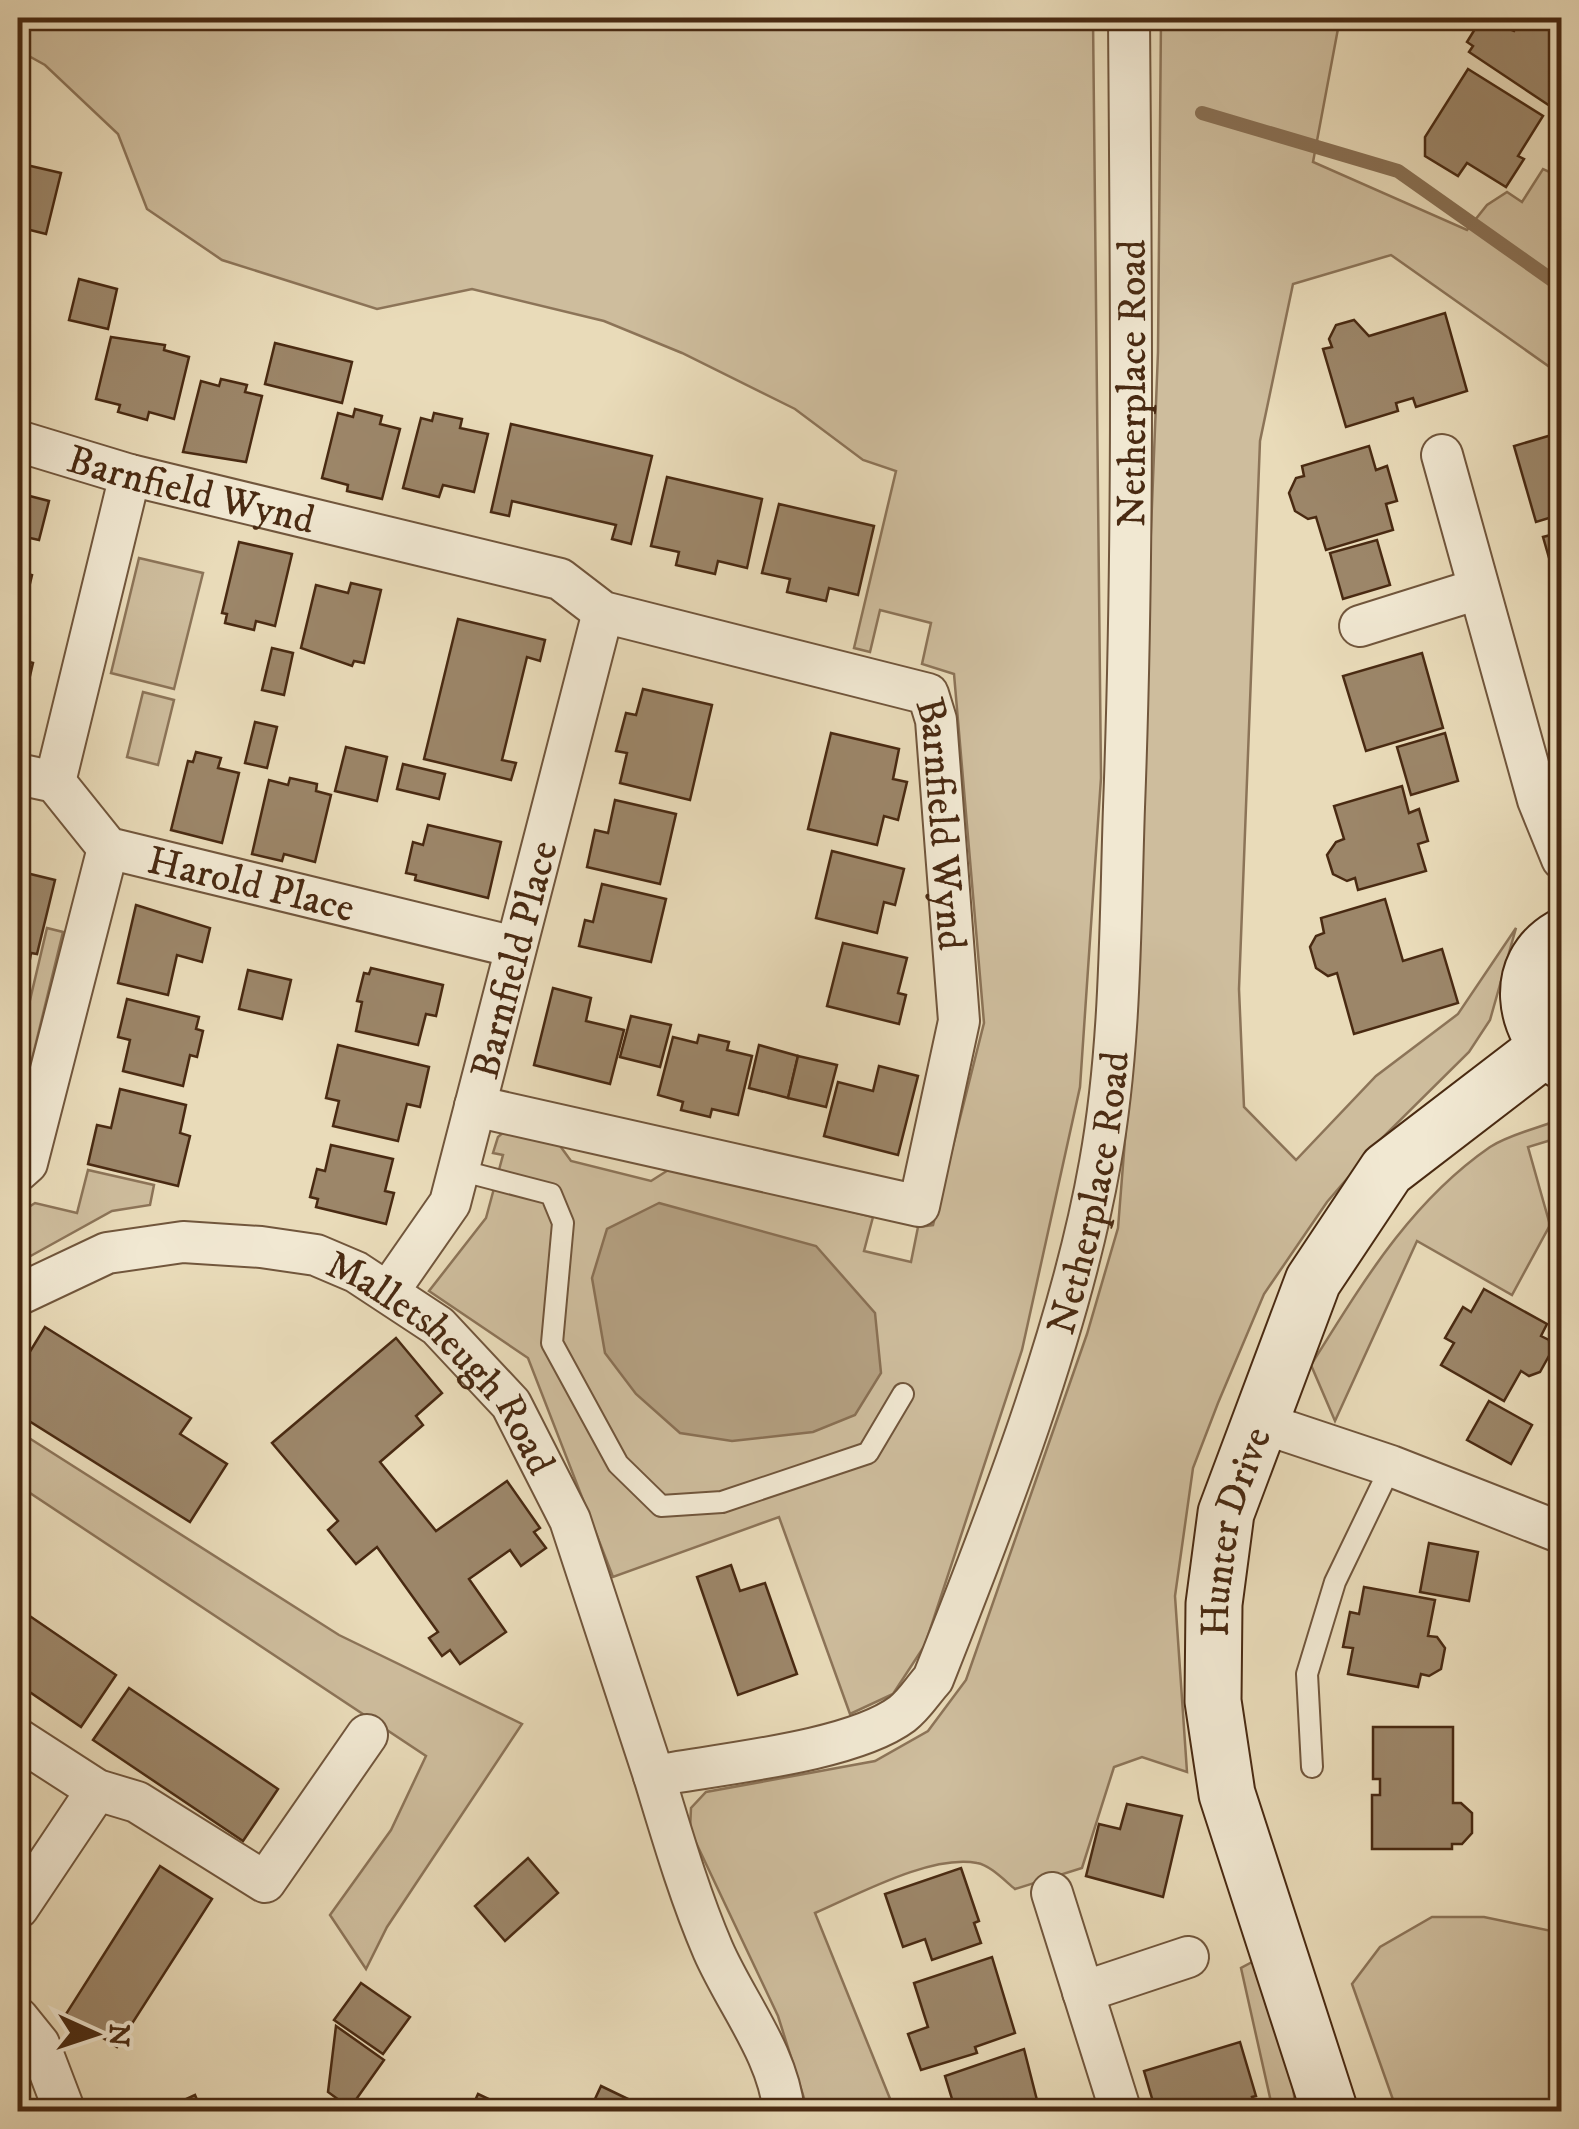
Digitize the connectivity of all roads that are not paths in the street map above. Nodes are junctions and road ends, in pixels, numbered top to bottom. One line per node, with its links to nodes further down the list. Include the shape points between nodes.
1 (1129, 18): 27 (street, Netherplace Road, via 1132,562 1122,877 1101,1159 1082,1249 932,1678 903,1713 874,1728 821,1745)
2 (18, 441): 4 (street, Barnfield Wynd)
3 (1442, 455): 5 (street)
4 (130, 475): 6 (street, Barnfield Wynd, via 560,579); 8 (street)
5 (1478, 589): 7 (street); 9 (street)
6 (603, 612): 13 (street, Barnfield Place); 15 (street, Barnfield Wynd, via 928,694 936,720 959,1021 920,1206)
7 (1360, 626)
8 (36, 778): 10 (street, Harold Place)
9 (1550, 797): 11 (street)
10 (108, 848): 13 (street, Harold Place); 17 (street, via 27,1163)
11 (1562, 860)
12 (1562, 937): 14 (street, Hunter Drive, via 1538,959 1529,981 1534,1028)
13 (515, 947): 15 (street, Barnfield Place)
14 (1554, 1054): 21 (street, Hunter Drive, via 1387,1170 1312,1280)
15 (475, 1106): 16 (street, Barnfield Place)
16 (459, 1170): 18 (street, Barnfield Place, via 450,1203); 20 (lane, via 552,1194 563,1223 552,1343 618,1464 660,1506 722,1502 868,1453)
17 (18, 1171)
18 (388, 1292): 19 (street, Malletsheugh Road, via 316,1254 182,1242 107,1254); 27 (street, Malletsheugh Road, via 438,1326 511,1404 570,1520)
19 (18, 1295)
20 (903, 1394)
21 (1258, 1422): 22 (street); 37 (street, Hunter Drive, via 1226,1513 1214,1604 1213,1701 1226,1794)
22 (1390, 1466): 23 (street); 26 (lane, via 1335,1582 1307,1674)
23 (1562, 1533)
24 (367, 1735): 28 (street, via 265,1882 136,1802)
25 (18, 1739): 28 (street)
26 (1312, 1767)
27 (654, 1776): 35 (street, via 683,1874 714,1954 755,2028)
28 (97, 1790): 30 (street)
29 (1052, 1892): 32 (street)
30 (18, 1908)
31 (1188, 1957): 32 (street)
32 (1084, 1992): 36 (street)
33 (18, 2018): 34 (street, via 40,2044)
34 (65, 2112)
35 (784, 2112)
36 (1122, 2112)
37 (1330, 2112)

